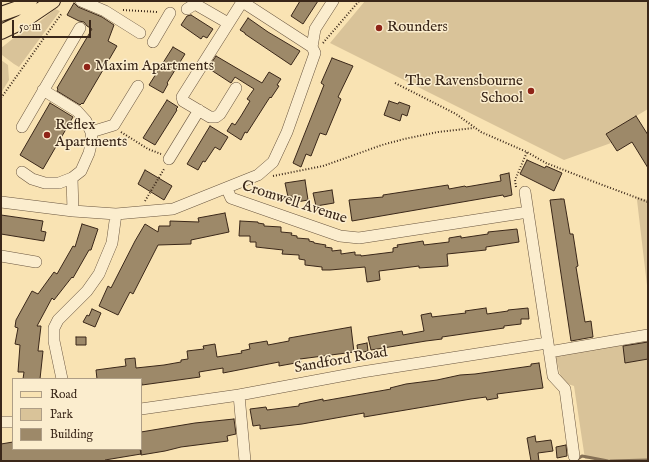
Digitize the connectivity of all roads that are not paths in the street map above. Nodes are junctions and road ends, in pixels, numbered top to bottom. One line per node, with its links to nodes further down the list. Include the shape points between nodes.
1 (30, 1): 8 (main road)
2 (53, 1): 11 (main road)
3 (81, 1): 12 (street, via 105,11)
4 (242, 1): 9 (street); 15 (street)
5 (333, 1): 15 (street, via 315,29)
6 (187, 9): 9 (street, via 195,4)
7 (170, 13): 14 (street)
8 (1, 14)
9 (228, 23): 19 (street, via 182,97 183,101)
10 (80, 28): 18 (street)
11 (6, 30): 13 (main road)
12 (140, 33)
13 (1, 42)
14 (153, 42)
15 (313, 54): 25 (street, via 287,132 273,162 258,175)
16 (138, 86): 21 (street, via 114,125)
17 (236, 88): 19 (street, via 216,117 210,117)
18 (43, 90): 20 (street); 21 (street, via 80,113)
19 (199, 110): 22 (street)
20 (22, 127)
21 (91, 132): 24 (street, via 92,140 86,162)
22 (169, 159)
23 (22, 172): 24 (street, via 32,179 45,182 59,183)
24 (72, 178): 28 (street)
25 (227, 189): 29 (street, Cromwell Avenue, via 231,198 340,236 359,238); 30 (street, Cromwell Avenue, via 173,209)
26 (520, 193): 29 (street)
27 (1, 202): 28 (street, Cromwell Avenue)
28 (73, 211): 30 (street, Cromwell Avenue)
29 (528, 212): 34 (street)
30 (116, 214): 35 (street, via 112,243 99,274 87,291 58,320 54,328 54,341)
31 (1, 256): 32 (street)
32 (36, 262)
33 (648, 335): 34 (street, Sandford Road)
34 (548, 347): 36 (street, Sandford Road, via 362,372); 40 (street, via 553,376 565,389)
35 (62, 378)
36 (238, 395): 37 (street, Sandford Road); 41 (street)
37 (142, 409)
38 (1, 422): 39 (street)
39 (12, 422)
40 (574, 456)
41 (245, 461)

